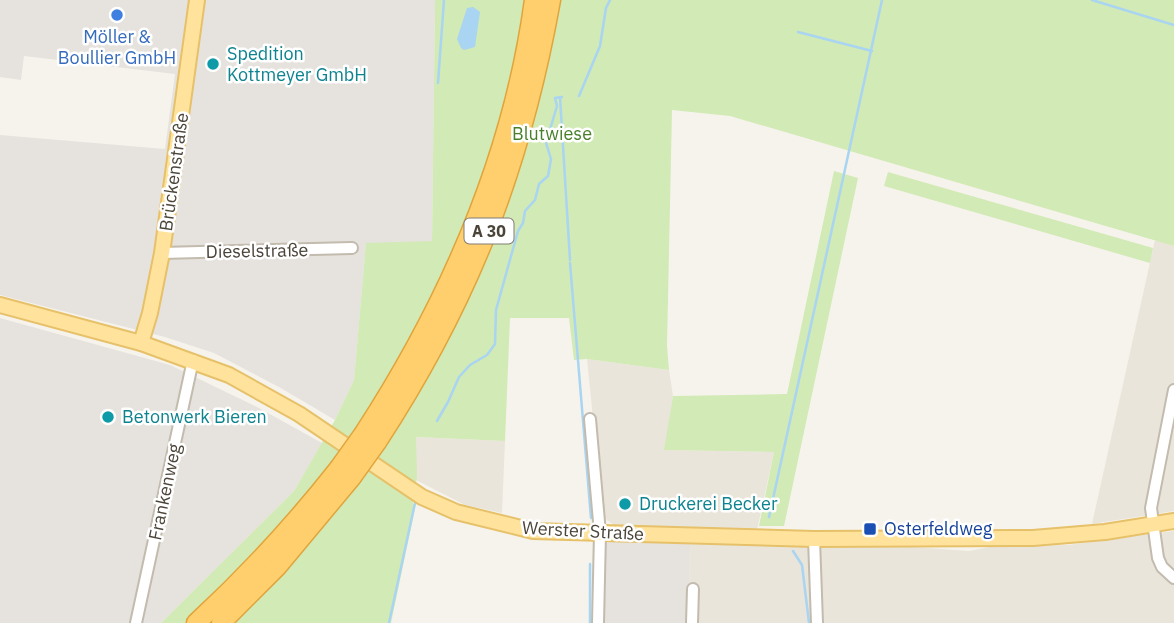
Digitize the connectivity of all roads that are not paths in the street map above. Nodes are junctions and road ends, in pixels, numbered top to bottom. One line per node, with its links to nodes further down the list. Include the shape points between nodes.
1 (197, 0): 5 (main road, Brückenstraße)
2 (534, 0): 11 (highway, A 30, via 515,95 484,198 443,295)
3 (551, 0): 11 (highway, A 30, via 534,88 490,228 444,331)
4 (352, 248): 5 (street, Dieselstraße)
5 (162, 253): 7 (main road, Brückenstraße)
6 (0, 305): 7 (main road, Werster Straße)
7 (141, 343): 8 (main road, Werster Straße)
8 (193, 360): 15 (main road, Werster Straße, via 299,414 415,494 456,512 533,531); 19 (street, Frankenweg)
9 (1174, 390): 14 (street, via 1151,508)
10 (590, 419): 15 (street)
11 (370, 438): 12 (highway, A 30, bridge)
12 (345, 472): 20 (highway, A 30); 21 (highway, A 30, via 277,567)
13 (1174, 521): 14 (main road, Werster Straße)
14 (1152, 525): 16 (main road, Werster Straße, via 1043,538); 17 (street, via 1158,558)
15 (600, 533): 16 (main road, Werster Straße); 22 (street)
16 (814, 539): 24 (street)
17 (1174, 578)
18 (693, 589): 23 (street)
19 (136, 623)
20 (196, 623)
21 (220, 623)
22 (598, 623)
23 (692, 623)
24 (817, 623)

